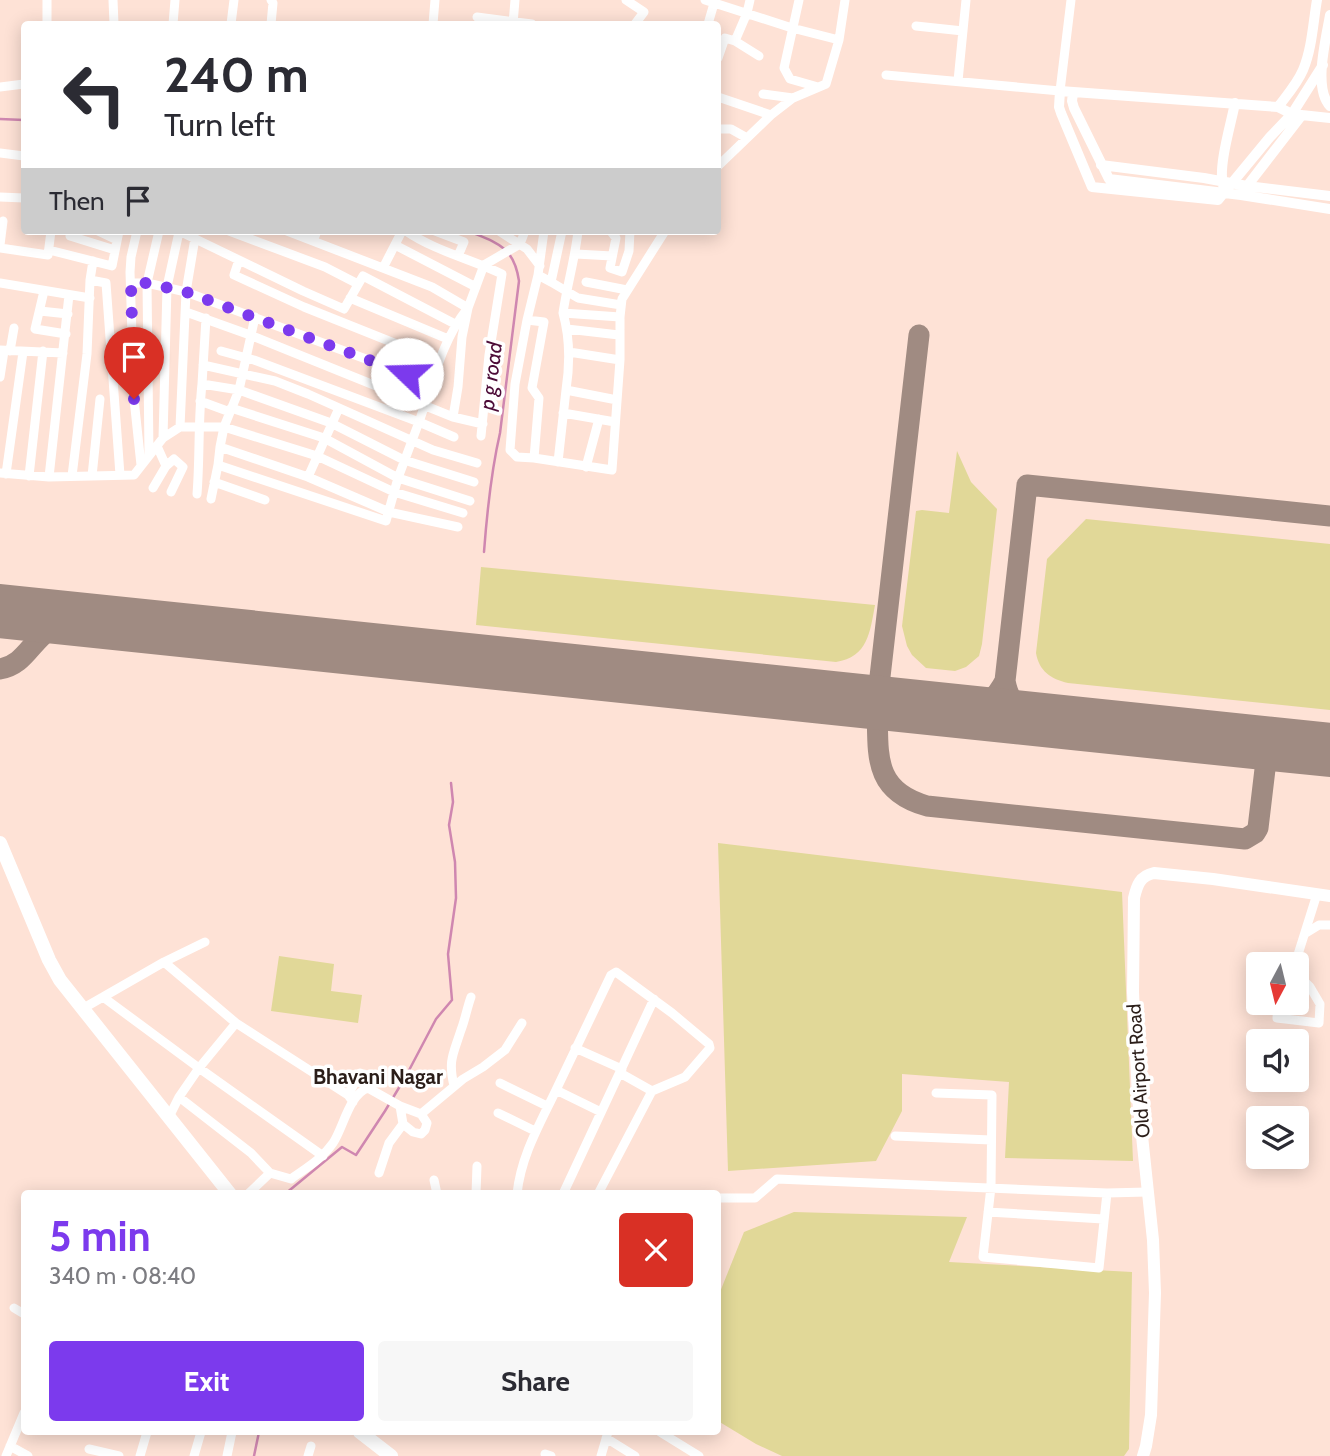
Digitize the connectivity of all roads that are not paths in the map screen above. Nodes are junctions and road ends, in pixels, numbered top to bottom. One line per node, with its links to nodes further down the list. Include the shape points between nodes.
1 (47, 0): 19 (street)
2 (113, 0): 20 (street)
3 (175, 0): 21 (street)
4 (234, 0): 22 (street)
5 (271, 0): 23 (street)
6 (435, 0): 24 (street)
7 (515, 0): 26 (street)
8 (626, 0): 27 (street, via 644,12)
9 (750, 0): 16 (street)
10 (799, 0): 30 (street)
11 (845, 0): 32 (street)
12 (966, 0): 31 (street)
13 (1071, 0): 44 (street)
14 (1317, 0): 34 (street)
15 (711, 1): 16 (street); 28 (street)
16 (747, 13): 30 (street); 33 (street)
17 (1330, 15): 36 (street)
18 (477, 17): 25 (street)
19 (47, 21)
20 (114, 21)
21 (173, 21)
22 (230, 21)
23 (271, 21)
24 (433, 21)
25 (501, 21)
26 (513, 21)
27 (637, 21)
28 (708, 21)
29 (916, 26): 31 (street)
30 (792, 28): 32 (street); 43 (street, via 785,72 790,79)
31 (963, 32): 40 (street)
32 (839, 40): 43 (street, via 829,77)
33 (735, 41): 35 (street, via 725,38); 37 (street)
34 (1310, 47): 36 (street); 51 (street, via 1302,72)
35 (721, 49)
36 (1325, 50): 38 (street)
37 (759, 56)
38 (1323, 65): 50 (street, via 1322,90); 53 (street)
39 (886, 75): 40 (street)
40 (958, 81): 44 (street)
41 (21, 84): 42 (street)
42 (0, 87)
43 (818, 87): 48 (street)
44 (1060, 91): 45 (street); 53 (street, via 1060,113 1096,188 1218,200 1270,137)
45 (1073, 93): 49 (street); 60 (street, via 1074,108)
46 (763, 94): 48 (street)
47 (721, 98): 52 (street)
48 (793, 98): 52 (street)
49 (1235, 103): 51 (street); 61 (street)
50 (1330, 106)
51 (1278, 107): 53 (street)
52 (771, 115): 56 (street)
53 (1297, 115): 54 (street); 62 (street)
54 (1330, 118)
55 (721, 129): 56 (street)
56 (747, 138): 59 (street)
57 (0, 153): 58 (street)
58 (21, 156)
59 (721, 163)
60 (1101, 165): 61 (street); 66 (street, via 1109,179)
61 (1221, 181): 62 (street, via 1236,192)
62 (1247, 186): 64 (street)
63 (21, 196): 65 (street)
64 (1330, 196)
65 (0, 197)
66 (1330, 209)
67 (3, 221): 89 (street)
68 (51, 235): 92 (street)
69 (118, 235): 93 (street)
70 (136, 235): 109 (street)
71 (158, 235): 108 (street)
72 (178, 235): 111 (street)
73 (188, 235): 88 (street)
74 (240, 235): 110 (street)
75 (402, 235): 90 (street)
76 (418, 235): 95 (street)
77 (446, 235): 95 (street, via 464,242)
78 (506, 235): 91 (street)
79 (523, 235): 91 (street)
80 (543, 235): 102 (street)
81 (561, 235): 104 (street)
82 (578, 235): 94 (street)
83 (614, 235): 96 (street)
84 (630, 235): 96 (street, via 622,272 610,268)
85 (662, 235): 113 (street)
86 (70, 236): 93 (street)
87 (315, 236): 101 (street)
88 (195, 238): 97 (street); 115 (street)
89 (0, 246): 92 (street, via 48,255)
90 (395, 246): 101 (street); 112 (street)
91 (516, 246): 99 (street); 102 (street, via 527,249)
92 (49, 250): 98 (street)
93 (115, 250): 100 (street)
94 (576, 254): 96 (street); 116 (street)
95 (458, 256): 99 (street)
96 (612, 256)
97 (239, 260): 119 (street, via 344,309); 145 (street, via 234,275)
98 (93, 261): 100 (street); 103 (street)
99 (484, 265): 112 (street); 165 (street, via 502,274)
100 (112, 266): 107 (street)
101 (383, 268): 121 (street, via 432,287)
102 (539, 270): 104 (street); 129 (street)
103 (90, 280): 107 (street); 118 (street)
104 (551, 282): 116 (street)
105 (586, 282): 113 (street)
106 (0, 283): 114 (street)
107 (106, 283): 188 (street)
108 (147, 283): 109 (street); 111 (street); 176 (street)
109 (131, 284): 182 (street)
110 (358, 284): 119 (street); 130 (street, via 363,275)
111 (167, 287): 115 (street); 171 (street)
112 (476, 287): 121 (street)
113 (627, 290): 120 (street)
114 (44, 291): 117 (street); 122 (street)
115 (186, 292): 123 (street); 126 (street)
116 (566, 292): 120 (street); 124 (street)
117 (69, 295): 118 (street); 125 (street)
118 (90, 298): 189 (street)
119 (350, 298): 136 (street)
120 (621, 304): 127 (street)
121 (468, 308): 130 (street); 160 (street)
122 (40, 311): 125 (street); 133 (street, via 35,329)
123 (186, 312): 128 (street); 167 (street)
124 (563, 313): 127 (street); 132 (street)
125 (68, 314): 133 (street)
126 (255, 317): 134 (street); 150 (street)
127 (620, 317): 135 (street)
128 (206, 318): 134 (street); 146 (street)
129 (527, 320): 178 (street, via 544,322 532,388 539,398); 178 (street, via 514,384 510,450 517,457)
130 (455, 324): 136 (street)
131 (14, 328): 137 (street)
132 (567, 329): 135 (street); 141 (street)
133 (66, 334): 142 (street)
134 (250, 335): 143 (street); 156 (street)
135 (619, 335): 144 (street)
136 (448, 339): 145 (street)
137 (4, 351): 140 (street); 148 (street)
138 (43, 351): 140 (street); 142 (street); 187 (street)
139 (222, 351): 143 (street)
140 (23, 352): 186 (street)
141 (569, 352): 144 (street); 152 (street)
142 (64, 353): 191 (street)
143 (245, 358): 147 (street); 162 (street)
144 (620, 360): 154 (street)
145 (439, 361): 150 (street)
146 (203, 365): 147 (street); 149 (street)
147 (241, 373): 151 (street); 157 (street, via 275,381)
148 (0, 377)
149 (202, 383): 151 (street); 155 (street)
150 (433, 384): 156 (street)
151 (239, 390): 158 (street); 164 (street)
152 (566, 390): 154 (street); 159 (street)
153 (100, 399): 190 (street)
154 (617, 400): 163 (street)
155 (200, 401): 158 (street); 166 (street)
156 (425, 406): 160 (street); 162 (street)
157 (339, 408): 164 (street); 173 (street)
158 (230, 412): 168 (street); 172 (street, via 231,408)
159 (563, 413): 161 (street); 180 (street)
160 (453, 417): 165 (street)
161 (599, 419): 163 (street); 185 (street)
162 (419, 422): 170 (street); 173 (street)
163 (615, 422): 185 (street, via 612,470)
164 (331, 423): 172 (street); 179 (street)
165 (482, 424): 169 (street)
166 (199, 426): 167 (street); 168 (street); 199 (street)
167 (180, 427): 171 (street)
168 (224, 427): 175 (street); 177 (street)
169 (481, 436)
170 (454, 437)
171 (163, 438): 174 (street)
172 (324, 438): 177 (street); 193 (street)
173 (412, 442): 179 (street); 181 (street)
174 (157, 446): 176 (street); 184 (street)
175 (220, 447): 183 (street); 192 (street)
176 (149, 455): 182 (street)
177 (317, 456): 192 (street); 198 (street)
178 (534, 458): 180 (street)
179 (404, 460): 193 (street); 195 (street)
180 (558, 462): 185 (street)
181 (477, 463)
182 (141, 465): 188 (street, via 134,475)
183 (218, 465): 194 (street); 203 (street, via 386,521)
184 (166, 466): 196 (street); 197 (street, via 174,458 183,467)
185 (586, 467)
186 (3, 474): 187 (street)
187 (29, 475): 191 (street)
188 (120, 475): 190 (street)
189 (72, 476): 190 (street); 191 (street)
190 (92, 476)
191 (49, 477)
192 (309, 477): 203 (street)
193 (398, 478): 198 (street); 202 (street)
194 (214, 482): 200 (street); 201 (street)
195 (474, 482)
196 (153, 488)
197 (171, 492)
198 (394, 492): 203 (street); 204 (street)
199 (198, 494)
200 (211, 499)
201 (265, 500)
202 (470, 501)
203 (389, 512): 205 (street)
204 (463, 513)
205 (458, 527)
206 (0, 843): 218 (highway, via 49,960)
207 (0, 866): 249 (highway, via 52,985)
208 (1323, 895): 210 (street); 257 (main road, Old Airport Road, via 1167,874 1141,878 1134,898 1133,992)
209 (1330, 925): 210 (street)
210 (1306, 933): 212 (street)
211 (205, 942): 213 (street)
212 (1299, 952)
213 (164, 962): 215 (street); 220 (street)
214 (1309, 986): 219 (street, via 1320,1004 1319,1023)
215 (103, 997): 218 (street); 223 (street)
216 (471, 997): 227 (street, via 452,1051)
217 (653, 999): 222 (street, via 616,972 611,975); 224 (street); 229 (street, via 710,1048 685,1077)
218 (82, 1009): 238 (highway)
219 (1277, 1015)
220 (236, 1023): 223 (street); 232 (street)
221 (522, 1023): 227 (street, via 505,1050)
222 (575, 1048): 224 (street); 228 (street)
223 (199, 1068): 231 (street); 243 (street)
224 (621, 1071): 229 (street); 235 (street)
225 (360, 1073): 232 (street)
226 (500, 1083): 234 (street)
227 (454, 1086): 237 (street)
228 (556, 1090): 234 (street); 235 (street)
229 (652, 1091): 256 (street)
230 (936, 1093): 242 (street, via 992,1095)
231 (179, 1097): 238 (street); 245 (street)
232 (350, 1099): 233 (street, via 368,1088); 243 (street, via 335,1141)
233 (400, 1106): 237 (street); 239 (street)
234 (547, 1106): 240 (street)
235 (601, 1112): 255 (street)
236 (498, 1113): 240 (street)
237 (421, 1114): 239 (street, via 427,1123 421,1134)
238 (169, 1117): 250 (highway)
239 (403, 1124): 246 (street, via 389,1143)
240 (535, 1131): 254 (street)
241 (895, 1136): 242 (street)
242 (991, 1140): 248 (street)
243 (323, 1156): 245 (street, via 290,1179)
244 (477, 1166): 253 (street)
245 (270, 1172): 251 (street)
246 (379, 1173)
247 (434, 1180): 252 (street)
248 (991, 1187): 258 (street); 259 (street, via 777,1179 755,1198); 260 (street)
249 (216, 1190)
250 (227, 1190)
251 (252, 1190)
252 (436, 1190)
253 (475, 1190)
254 (517, 1190)
255 (565, 1190)
256 (600, 1190)
257 (1147, 1192): 258 (street); 286 (main road, Old Airport Road, via 1155,1293 1151,1415)
258 (1107, 1193): 261 (street)
259 (721, 1198)
260 (988, 1212): 261 (street); 261 (street, via 984,1257 1099,1268)
261 (1103, 1219)
262 (14, 1308): 263 (street)
263 (21, 1312)
264 (21, 1420): 274 (street)
265 (146, 1435): 278 (street)
266 (200, 1435): 279 (street)
267 (232, 1435): 280 (street)
268 (364, 1435): 275 (highway)
269 (377, 1435): 282 (highway)
270 (607, 1435): 283 (street); 284 (street)
271 (665, 1435): 285 (street)
272 (311, 1446): 281 (street)
273 (89, 1449): 277 (street)
274 (8, 1451): 276 (street)
275 (386, 1454)
276 (28, 1456)
277 (119, 1456)
278 (139, 1456)
279 (194, 1456)
280 (227, 1456)
281 (308, 1456)
282 (403, 1456)
283 (601, 1456)
284 (635, 1456)
285 (699, 1456)
286 (1143, 1456)

